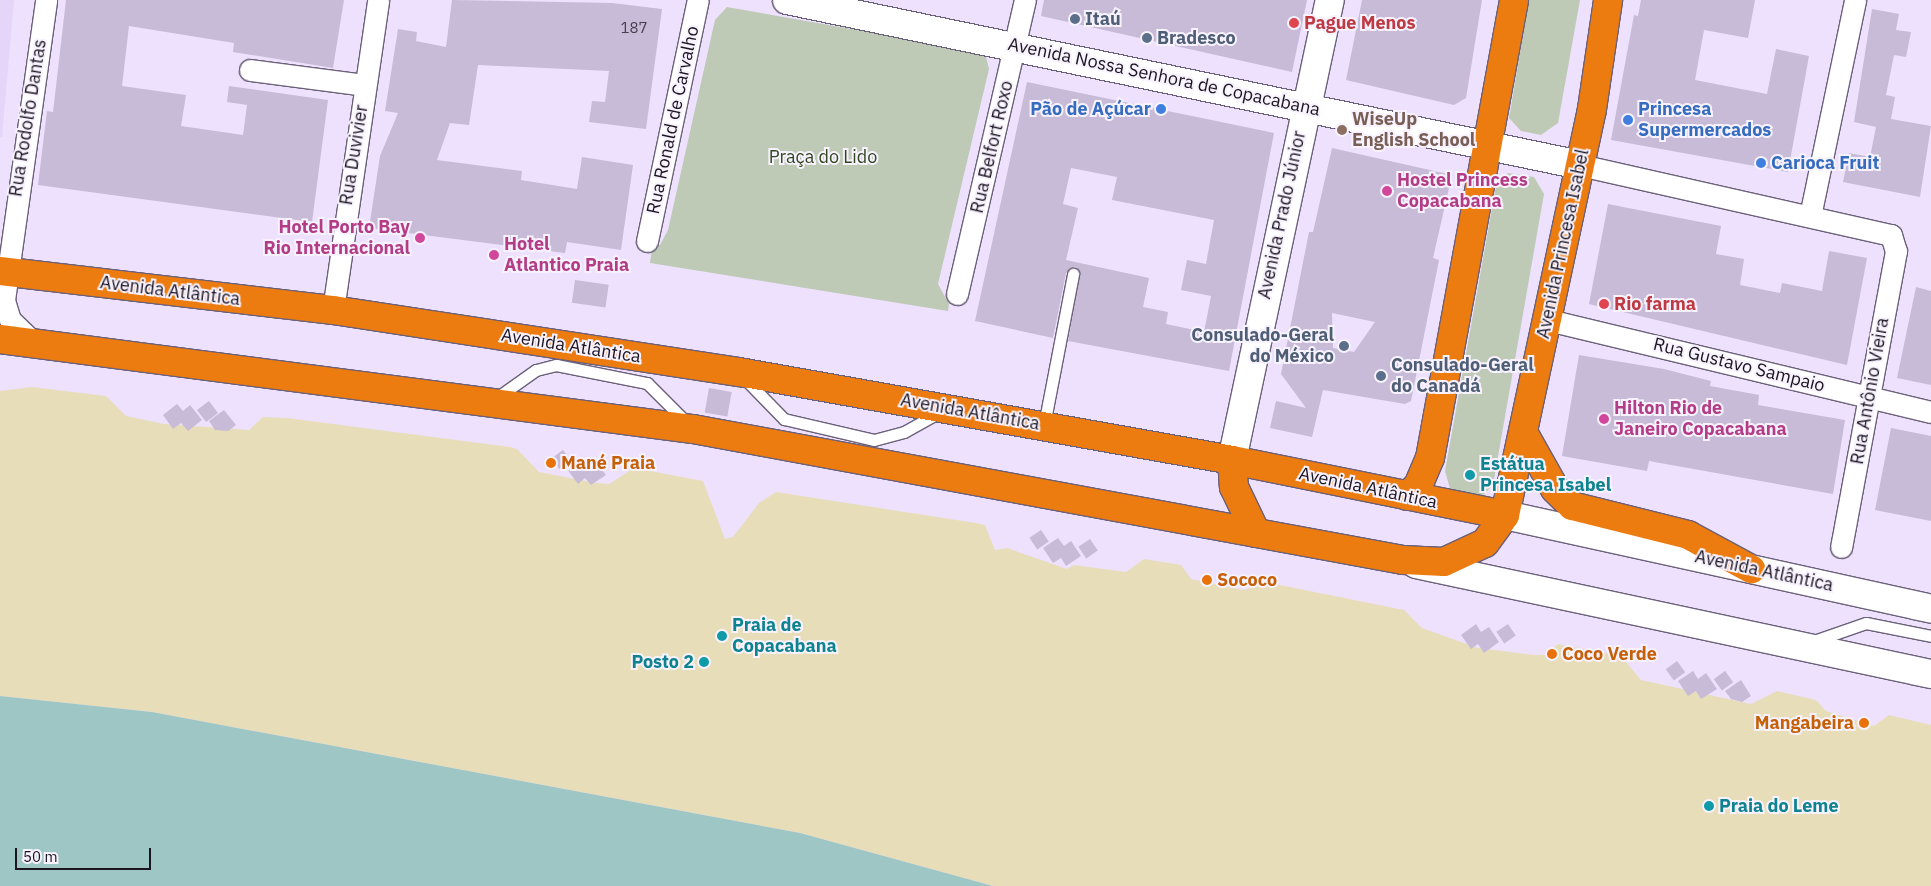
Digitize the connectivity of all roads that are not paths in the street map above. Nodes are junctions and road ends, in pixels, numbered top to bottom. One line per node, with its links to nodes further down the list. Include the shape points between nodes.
1 (46, 0): 19 (street, Rua Rodolfo Dantas)
2 (378, 0): 12 (street, Rua Duvivier)
3 (698, 0): 18 (street, Rua Ronald de Carvalho)
4 (786, 0): 10 (main road, Avenida Nossa Senhora de Copacabana)
5 (1025, 0): 10 (street, Rua Belfort Roxo)
6 (1330, 0): 13 (main road, Avenida Prado Júnior)
7 (1514, 0): 14 (highway)
8 (1608, 0): 15 (highway, Avenida Princesa Isabel)
9 (1855, 0): 16 (street)
10 (1015, 47): 13 (main road, Avenida Nossa Senhora de Copacabana); 21 (street, Rua Belfort Roxo)
11 (250, 70): 12 (street)
12 (365, 85): 22 (street, Rua Duvivier)
13 (1306, 106): 14 (main road, Avenida Nossa Senhora de Copacabana); 34 (main road, Avenida Prado Júnior)
14 (1486, 146): 15 (main road, Avenida Nossa Senhora de Copacabana); 35 (highway, via 1430,458 1418,486)
15 (1580, 165): 16 (street, Avenida Nossa Senhora de Copacabana); 23 (highway, Avenida Princesa Isabel)
16 (1810, 216): 17 (street, Avenida Nossa Senhora de Copacabana)
17 (1891, 235): 27 (street, Rua Antônio Vieira, via 1896,251)
18 (647, 241)
19 (3, 271): 22 (highway, Avenida Atlântica); 25 (street, Rua Rodolfo Dantas, via 5,311)
20 (1073, 274): 31 (lane)
21 (957, 294)
22 (333, 310): 26 (highway, Avenida Atlântica)
23 (1548, 320): 27 (street, Rua Gustavo Sampaio); 33 (highway, Avenida Princesa Isabel)
24 (0, 339): 25 (highway)
25 (34, 344): 28 (highway)
26 (739, 372): 29 (highway, Avenida Atlântica); 29 (lane, via 784,419 874,440 904,432)
27 (1868, 398): 30 (street, Rua Gustavo Sampaio); 38 (street, Rua Antônio Vieira)
28 (493, 400): 32 (highway); 32 (lane, via 536,370 556,365 647,383)
29 (948, 407): 31 (highway, Avenida Atlântica)
30 (1931, 412)
31 (1044, 425): 34 (highway, Avenida Atlântica)
32 (693, 429): 37 (highway)
33 (1523, 432): 36 (highway, Avenida Princesa Isabel); 40 (highway, via 1554,489 1572,506 1688,535)
34 (1232, 460): 35 (highway, Avenida Atlântica); 37 (highway, via 1234,487)
35 (1407, 496): 36 (highway, Avenida Atlântica)
36 (1505, 516): 39 (highway, Avenida Princesa Isabel, via 1495,533 1472,551 1444,562); 40 (main road, Avenida Atlântica)
37 (1256, 533): 39 (highway)
38 (1841, 546)
39 (1403, 560): 43 (main road)
40 (1751, 569): 41 (main road, Avenida Atlântica)
41 (1931, 609)
42 (1931, 636): 43 (lane, via 1866,623)
43 (1802, 645): 44 (main road)
44 (1931, 674)

